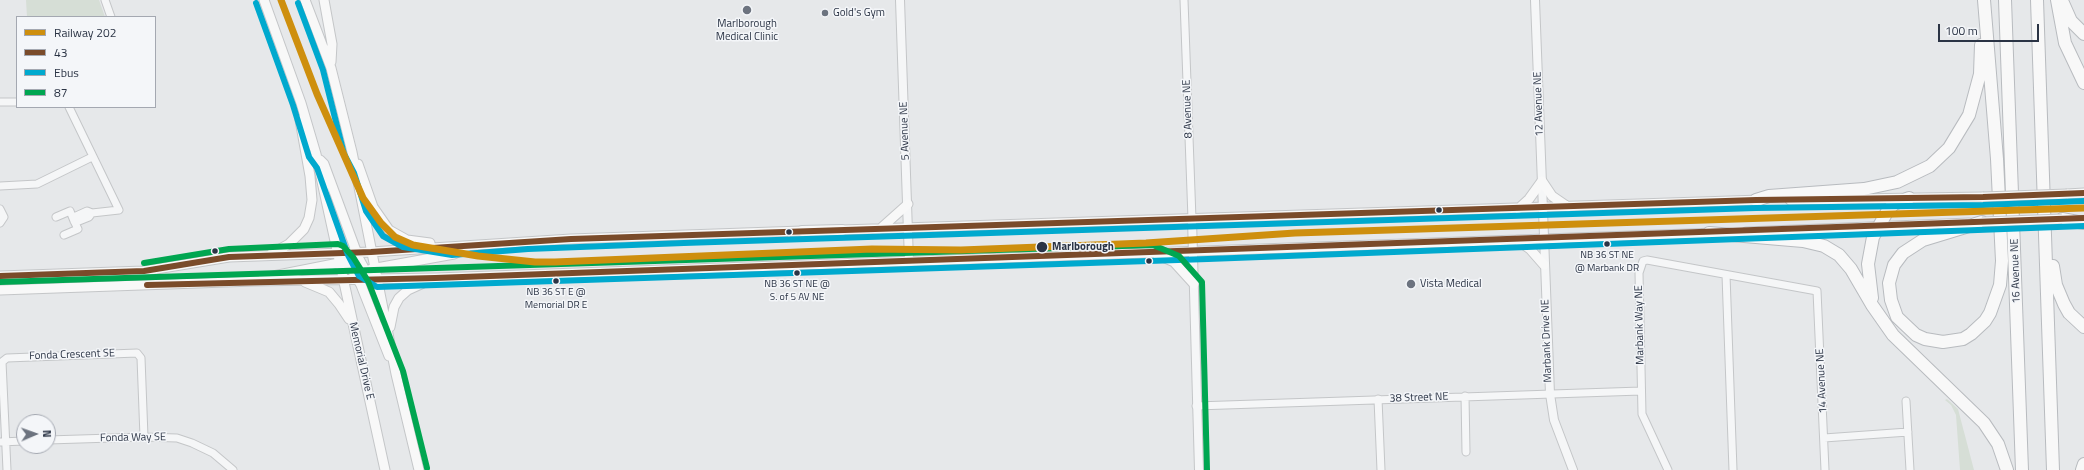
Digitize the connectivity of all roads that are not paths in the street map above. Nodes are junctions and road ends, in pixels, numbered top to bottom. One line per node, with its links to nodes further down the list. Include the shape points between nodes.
1 (105, 0): 14 (street)
2 (264, 0): 20 (main road)
3 (305, 0): 16 (main road)
4 (324, 0): 16 (main road, via 332,44)
5 (900, 0): 31 (street, 5 Avenue NE)
6 (1184, 0): 38 (street, 8 Avenue NE)
7 (1535, 0): 25 (street, 12 Avenue NE)
8 (1984, 0): 13 (highway)
9 (2005, 0): 108 (highway, 16 Avenue NE)
10 (2037, 0): 30 (highway)
11 (2058, 0): 17 (highway, via 2065,43)
12 (2062, 0): 15 (highway, via 2071,22)
13 (1985, 12): 29 (highway, via 1980,74 1969,115 1949,148 1930,166 1903,180 1864,189 1769,196); 41 (highway, via 1997,159 2002,261 2000,285 1990,313 1971,334 1943,342 1916,335 1897,317 1891,300 1889,283 1894,265 1902,253 1923,240)
14 (112, 16)
15 (2084, 34)
16 (330, 68): 22 (main road)
17 (2084, 83)
18 (0, 102): 19 (street)
19 (16, 102)
20 (301, 103): 23 (main road); 59 (main road, via 300,116 312,200 309,218 304,228 289,244)
21 (69, 108): 24 (street)
22 (352, 152): 54 (main road, via 361,170 372,207 389,230 407,240); 56 (main road)
23 (316, 154): 55 (main road, Memorial Drive E); 60 (main road, via 324,164)
24 (92, 157): 26 (street, via 37,184); 40 (street, via 119,210 92,213 89,217)
25 (1542, 181): 32 (main road, via 1552,196); 33 (street, 12 Avenue NE); 35 (main road)
26 (0, 186)
27 (2084, 193): 28 (main road, bridge)
28 (1909, 198): 29 (main road); 44 (highway, via 1894,204)
29 (1756, 200): 32 (main road)
30 (2045, 201): 79 (highway, via 2056,285 2069,313); 109 (highway)
31 (908, 204): 45 (street, 5 Avenue NE); 46 (main road)
32 (1568, 207): 33 (main road)
33 (1543, 208): 35 (main road); 51 (street, Marbank Drive NE)
34 (0, 209): 42 (street, via 4,217)
35 (1518, 209): 38 (main road)
36 (56, 217): 40 (street, via 70,211)
37 (2084, 218): 39 (main road)
38 (1192, 219): 45 (main road); 57 (street)
39 (2062, 219): 41 (main road, bridge); 43 (highway)
40 (75, 221): 50 (street, via 78,229)
41 (1982, 222): 44 (main road)
42 (0, 223)
43 (2084, 223)
44 (1877, 226): 49 (main road); 77 (highway, via 1870,246 1868,274 1873,302)
45 (908, 228): 46 (main road); 61 (street, 5 Avenue NE)
46 (880, 229): 47 (main road)
47 (842, 230): 48 (main road)
48 (802, 231): 53 (main road, via 557,240)
49 (1709, 233): 51 (main road); 77 (highway, via 1804,241 1824,246 1839,255 1851,269)
50 (64, 235)
51 (1544, 239): 52 (main road); 63 (street, Marbank Drive NE)
52 (1517, 240): 57 (main road); 63 (main road, via 1531,250)
53 (470, 246): 54 (main road); 64 (main road, via 454,254)
54 (453, 247): 56 (main road)
55 (338, 252): 59 (main road); 60 (main road); 62 (main road, Memorial Drive E)
56 (371, 252): 60 (main road); 64 (main road)
57 (1193, 252): 58 (main road); 74 (street)
58 (1152, 253): 61 (main road); 74 (main road, via 1174,262)
59 (270, 255): 67 (main road, via 200,260 144,271)
60 (357, 256): 62 (main road); 65 (main road)
61 (909, 261): 70 (main road)
62 (343, 262): 68 (main road); 71 (main road, Memorial Drive E); 72 (main road)
63 (1544, 265): 83 (street, Marbank Drive NE)
64 (375, 268): 65 (main road); 69 (main road)
65 (365, 270): 68 (main road); 69 (main road)
66 (1726, 275): 76 (street, Marbank Way NE); 82 (street, Marbank Way NE, via 1654,260 1642,261 1639,274); 104 (street)
67 (0, 276)
68 (356, 276): 69 (main road); 71 (main road); 81 (main road)
69 (378, 278): 70 (main road); 80 (main road)
70 (435, 278): 80 (main road, via 408,290 399,298 394,307)
71 (342, 279): 73 (main road); 78 (main road, Memorial Drive E)
72 (254, 281): 73 (main road); 75 (main road)
73 (303, 281): 78 (main road, via 329,292)
74 (1194, 284): 87 (street)
75 (0, 290)
76 (1818, 291): 90 (street, 14 Avenue NE)
77 (1880, 318): 107 (highway, via 1893,335 1984,423 1998,444)
78 (352, 326): 98 (main road, Memorial Drive E)
79 (2084, 327)
80 (389, 335): 81 (main road)
81 (396, 374): 99 (main road)
82 (1642, 391): 83 (street, 38 Street NE); 103 (street, Marbank Way NE, via 1642,414)
83 (1550, 394): 84 (street, 38 Street NE); 102 (street, Marbank Drive NE, via 1554,420)
84 (1465, 396): 85 (street, 38 Street NE); 94 (street)
85 (1378, 399): 87 (street, 38 Street NE); 101 (street)
86 (1906, 401): 88 (street)
87 (1196, 406): 100 (street)
88 (1908, 432): 90 (street); 106 (street)
89 (144, 437): 91 (street, Fonda Way SE); 93 (street, Fonda Crescent SE, via 141,358 137,353 7,358 2,362); 97 (street, Fonda Way SE, via 177,438 192,442 213,453)
90 (1824, 438): 105 (street, 14 Avenue NE)
91 (56, 440)
92 (16, 441): 93 (street)
93 (3, 442): 96 (street)
94 (1466, 452)
95 (2084, 464): 110 (highway)
96 (7, 470)
97 (233, 470)
98 (385, 470)
99 (419, 470)
100 (1199, 470)
101 (1381, 470)
102 (1573, 470)
103 (1668, 470)
104 (1733, 470)
105 (1825, 470)
106 (1910, 470)
107 (2007, 470)
108 (2022, 470)
109 (2053, 470)
110 (2082, 470)

